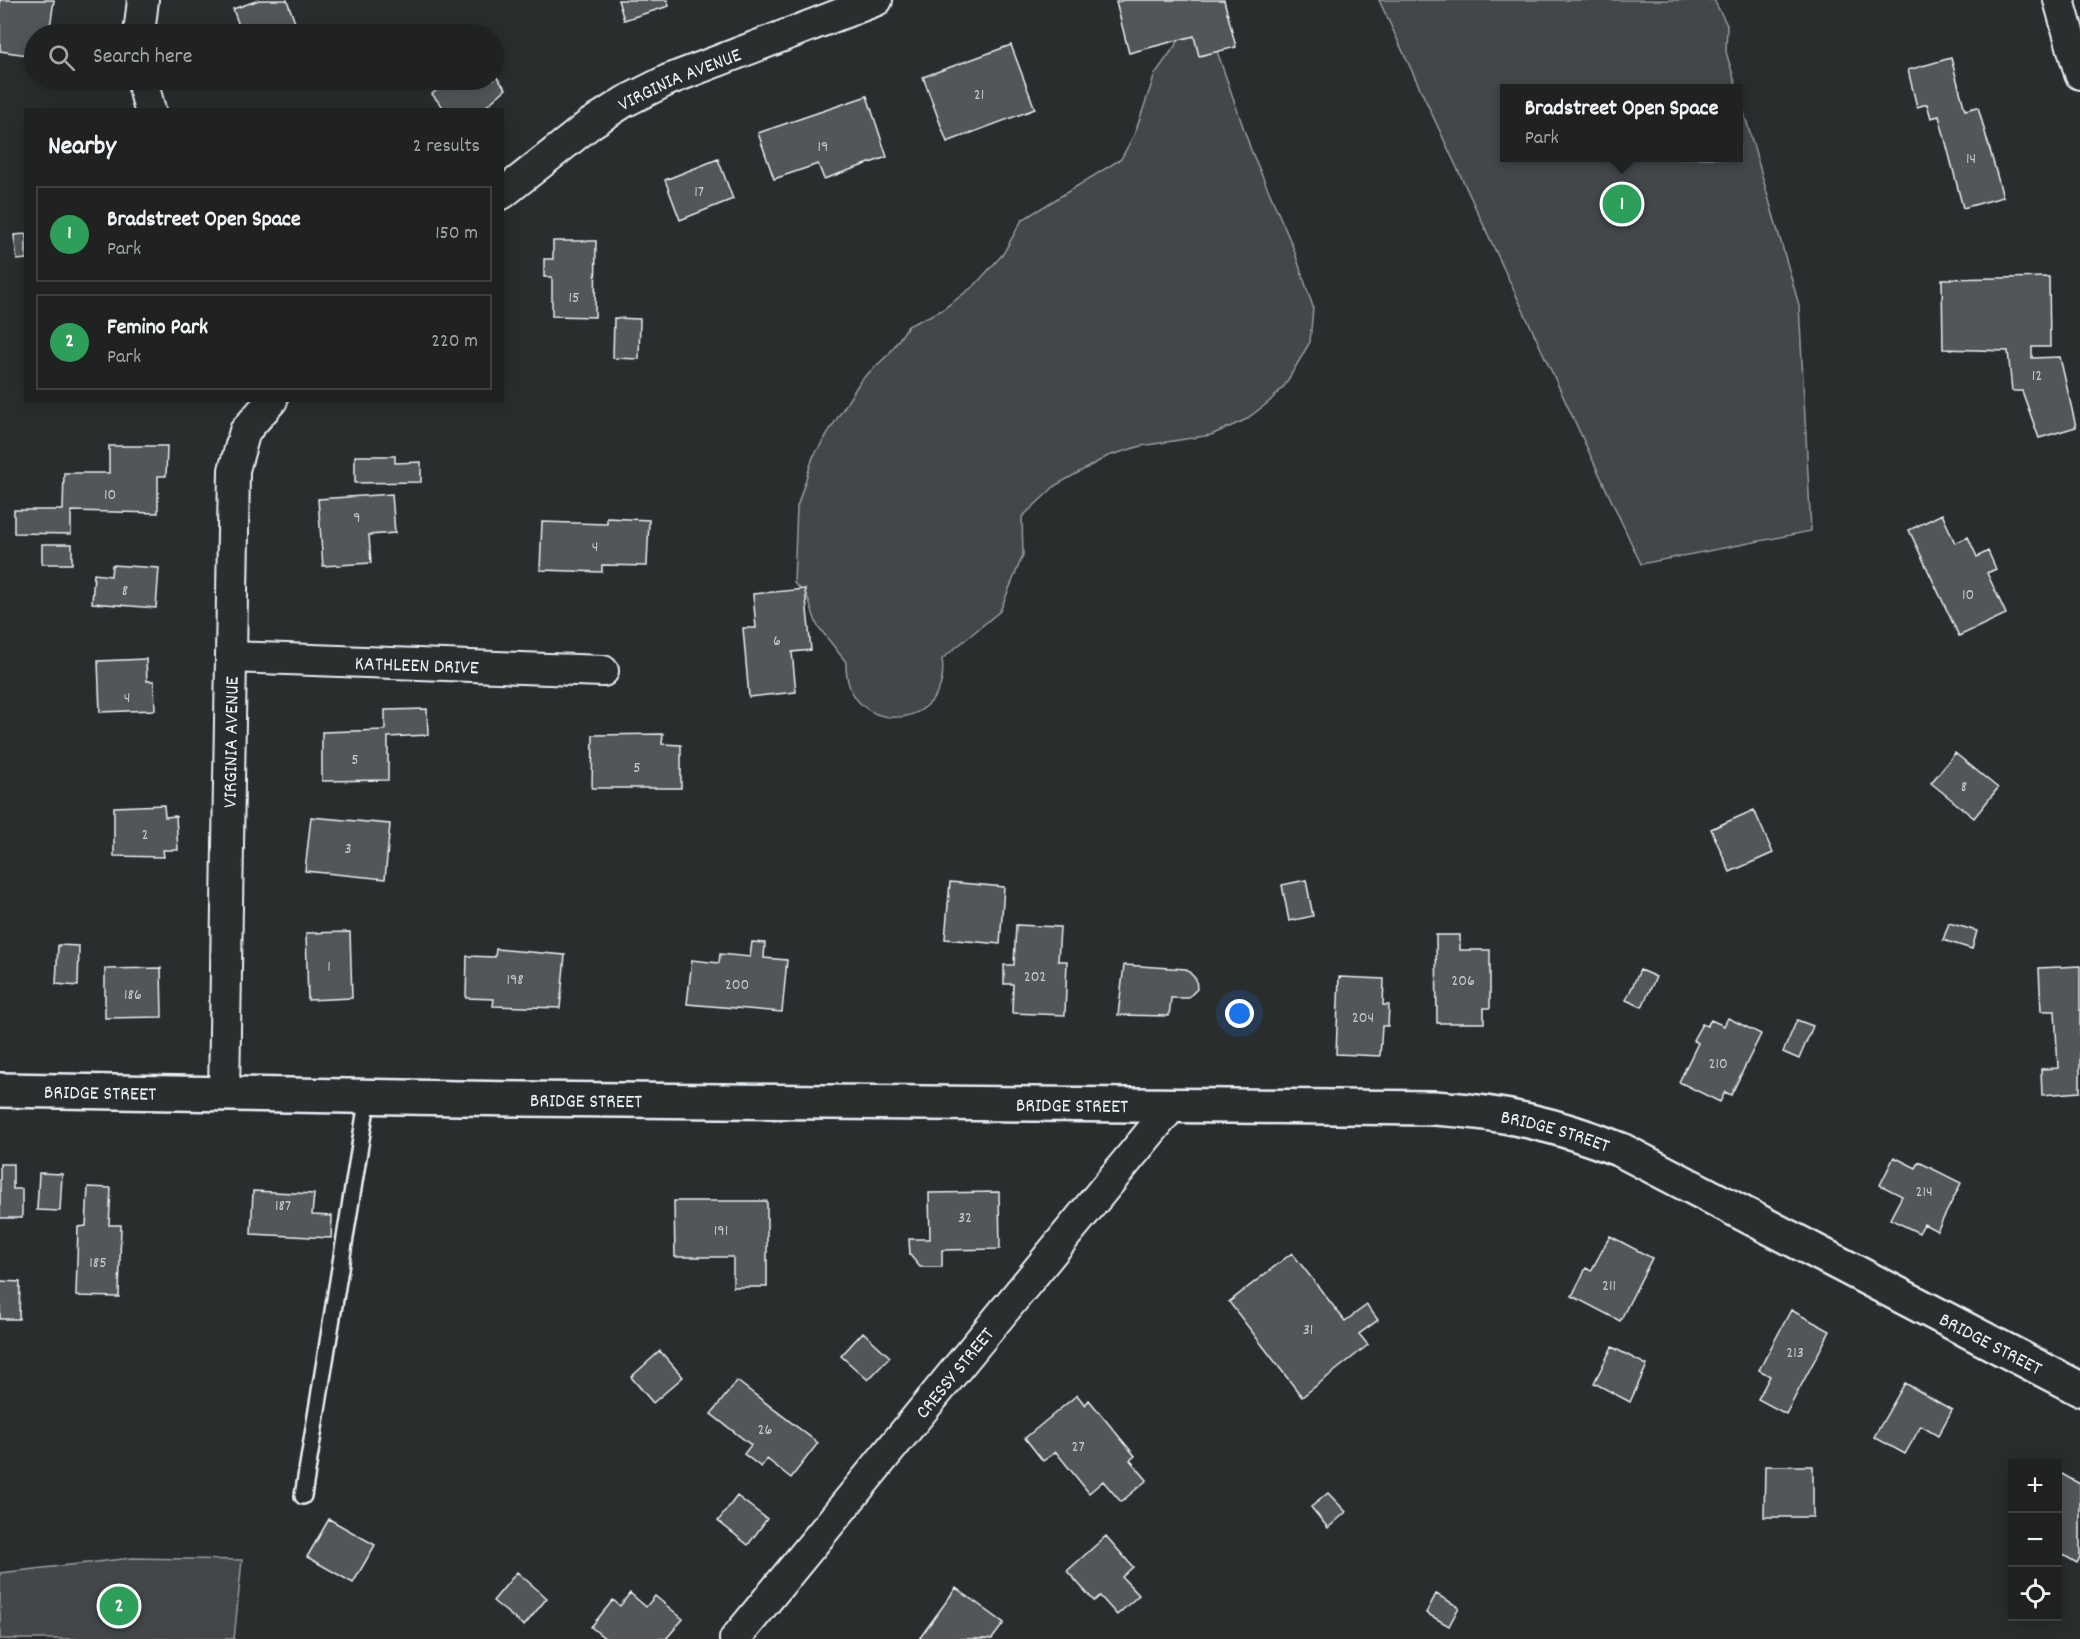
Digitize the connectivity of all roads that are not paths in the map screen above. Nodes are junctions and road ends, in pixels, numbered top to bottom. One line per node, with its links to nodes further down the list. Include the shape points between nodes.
1 (143, 0): 4 (street)
2 (878, 0): 8 (street, VIRGINIA AVENUE, via 668,81 624,102)
3 (2059, 0): 5 (street)
4 (140, 24)
5 (2080, 75)
6 (145, 90): 7 (street)
7 (149, 108)
8 (504, 192)
9 (270, 402): 10 (street, VIRGINIA AVENUE, via 245,431 234,470)
10 (231, 657): 11 (street, KATHLEEN DRIVE); 13 (street, VIRGINIA AVENUE)
11 (603, 671)
12 (0, 1090): 13 (main road, BRIDGE STREET)
13 (224, 1094): 14 (main road, BRIDGE STREET)
14 (368, 1096): 15 (main road, BRIDGE STREET); 17 (lane)
15 (1172, 1106): 16 (main road, BRIDGE STREET, via 1444,1108 1530,1119 1578,1133 1621,1150); 18 (street, CRESSY STREET)
16 (2080, 1389)
17 (303, 1496)
18 (735, 1639)

